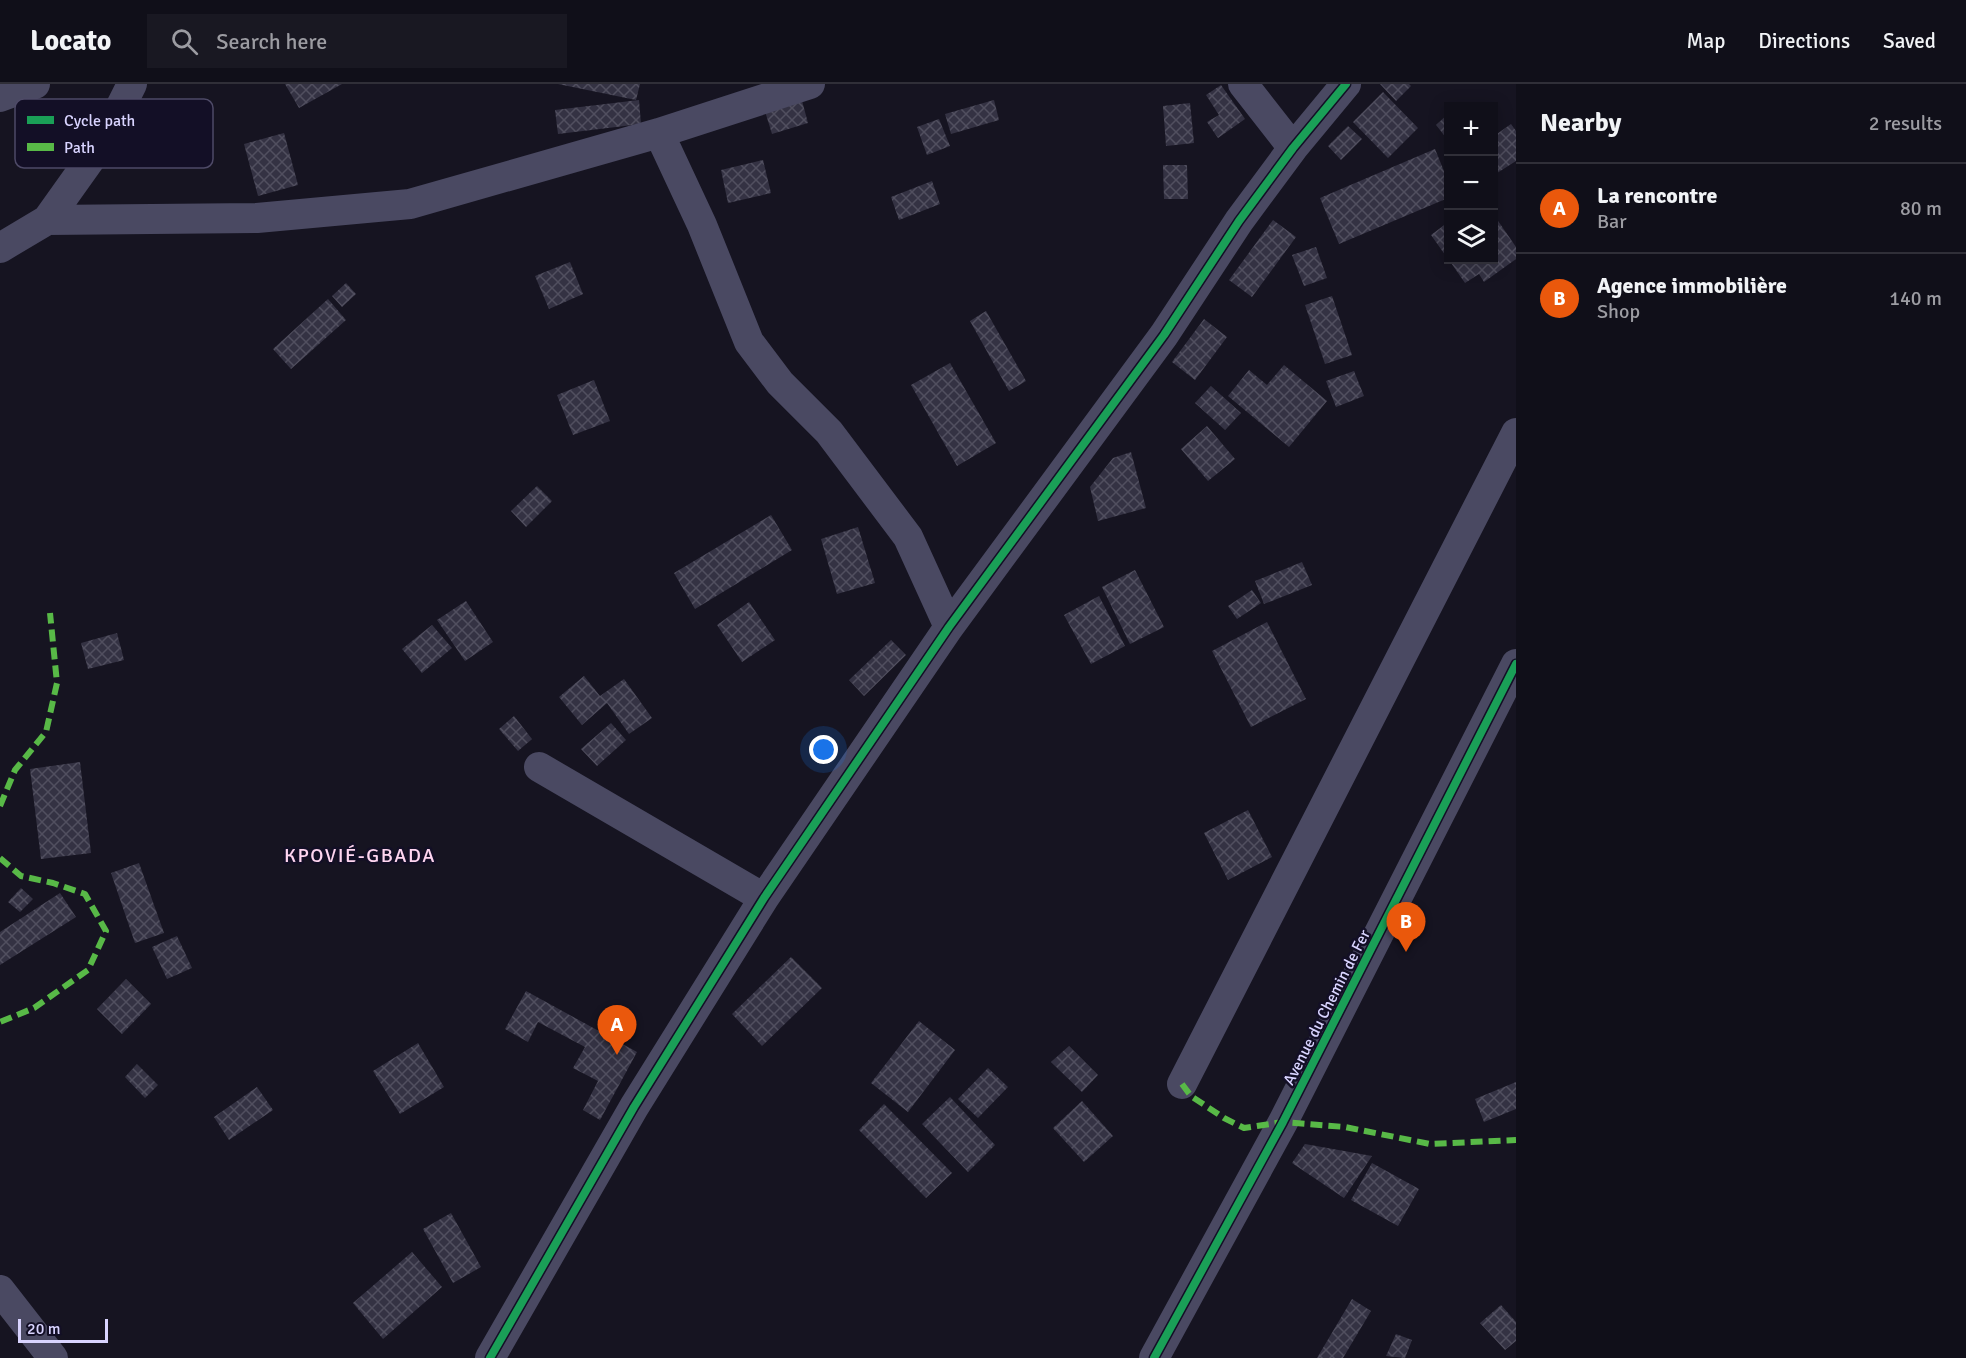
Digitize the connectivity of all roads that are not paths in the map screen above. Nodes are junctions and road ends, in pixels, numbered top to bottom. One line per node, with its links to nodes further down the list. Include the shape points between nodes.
1 (35, 84): 6 (street)
2 (132, 84): 7 (street)
3 (810, 84): 8 (street)
4 (1243, 84): 9 (street)
5 (1346, 84): 9 (street)
6 (0, 97)
7 (124, 99)
8 (658, 133): 11 (street, via 410,204 257,218); 14 (street, via 702,225 749,342 780,383 828,432 908,537)
9 (1293, 148): 14 (street, via 1239,220 1164,335)
10 (84, 168): 11 (street)
11 (47, 220): 12 (street)
12 (0, 248)
13 (1516, 433): 18 (street)
14 (949, 627): 17 (street)
15 (1516, 664): 22 (street, Avenue du Chemin de Fer, via 1283,1122)
16 (539, 766): 17 (street)
17 (764, 898): 21 (street, via 634,1107)
18 (1182, 1084)
19 (0, 1290): 20 (street)
20 (53, 1358)
21 (490, 1358)
22 (1155, 1358)

